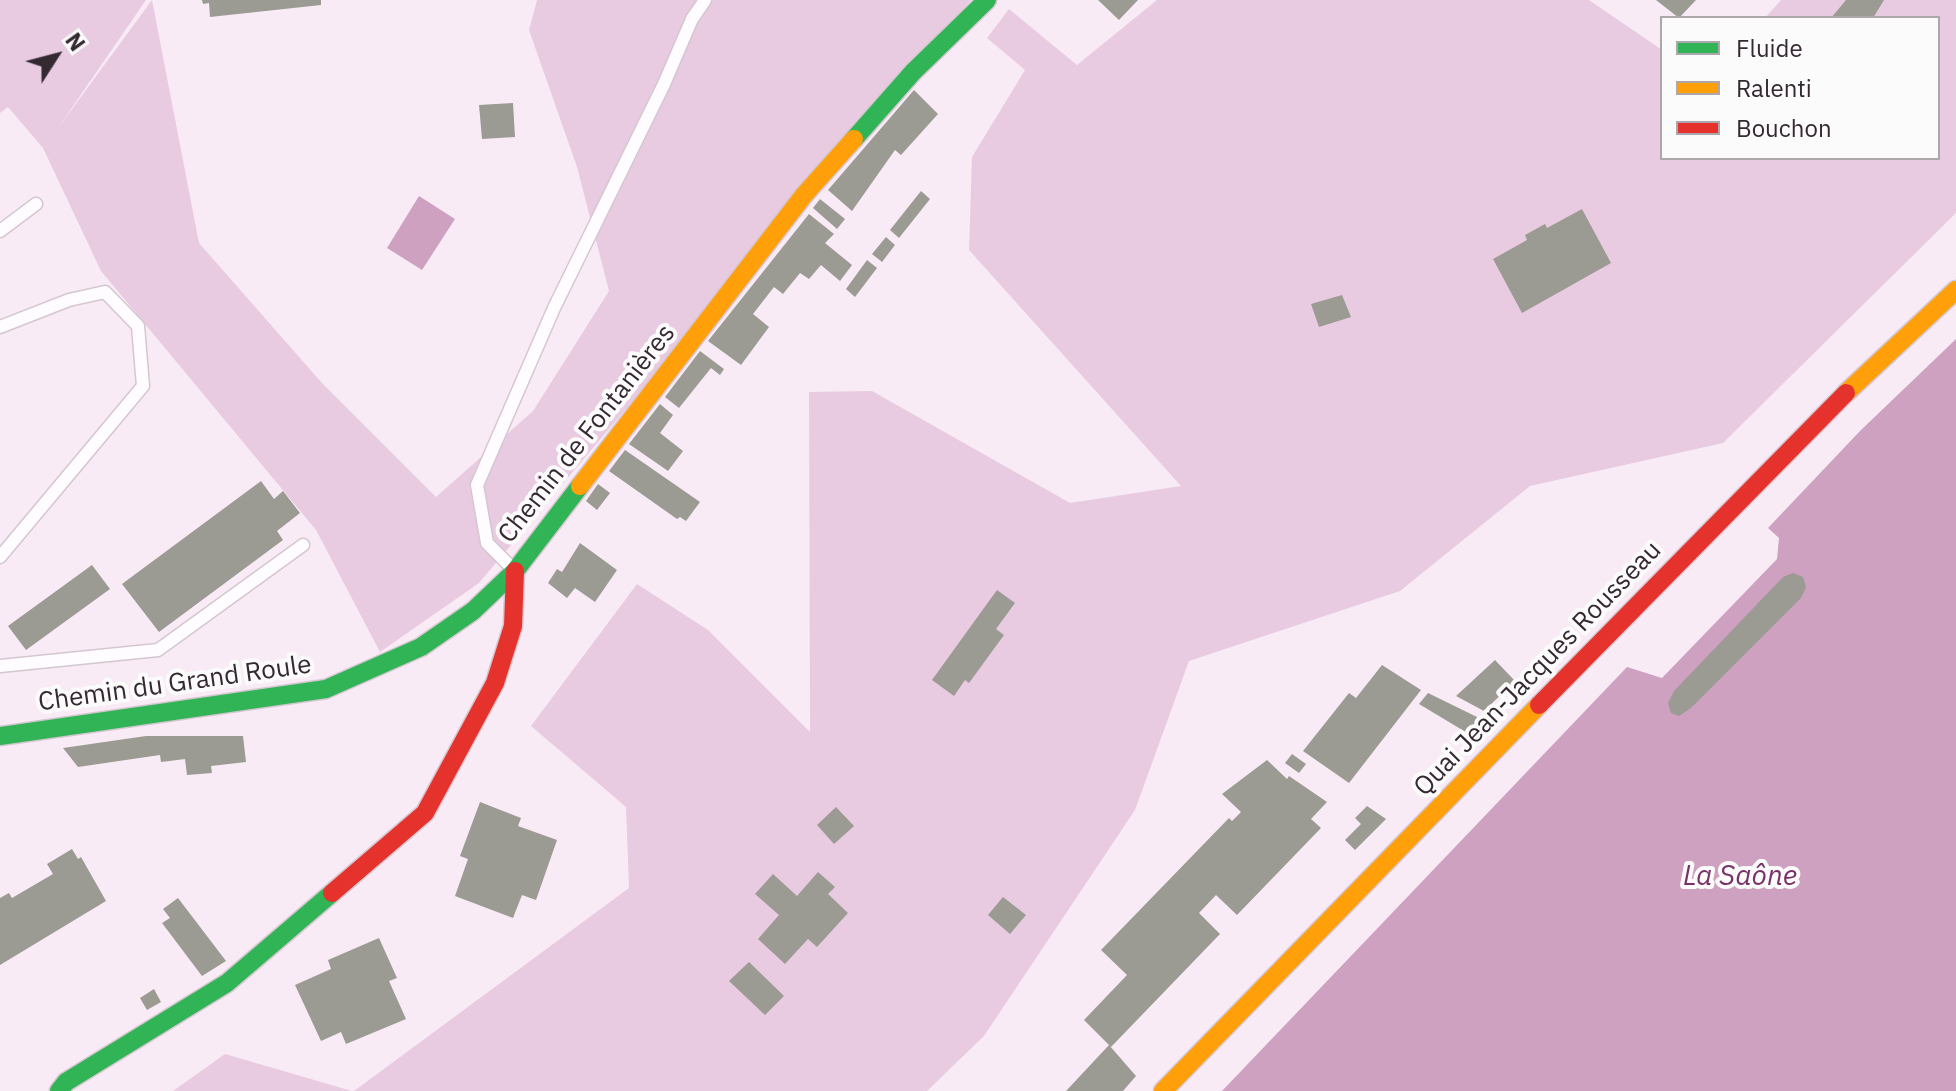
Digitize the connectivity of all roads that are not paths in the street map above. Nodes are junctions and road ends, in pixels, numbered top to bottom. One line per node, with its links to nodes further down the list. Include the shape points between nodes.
1 (693, 0): 4 (lane)
2 (705, 0): 4 (lane)
3 (987, 0): 11 (street, Chemin de Fontanières, via 913,72 804,195)
4 (692, 19): 11 (lane, via 554,308 477,485 487,543)
5 (36, 204): 6 (lane)
6 (0, 231)
7 (1956, 290): 15 (street, Quai Jean-Jacques Rousseau, via 1807,431)
8 (0, 327): 10 (lane, via 105,292 138,326 143,386)
9 (303, 545): 12 (lane, via 158,650)
10 (0, 557)
11 (515, 571): 13 (street, Chemin du Grand Roule, via 473,611 421,647 326,689); 14 (street, Chemin de Fontanières, via 513,626 495,683 425,813 227,983)
12 (0, 666)
13 (0, 736)
14 (59, 1091)
15 (1163, 1091)

